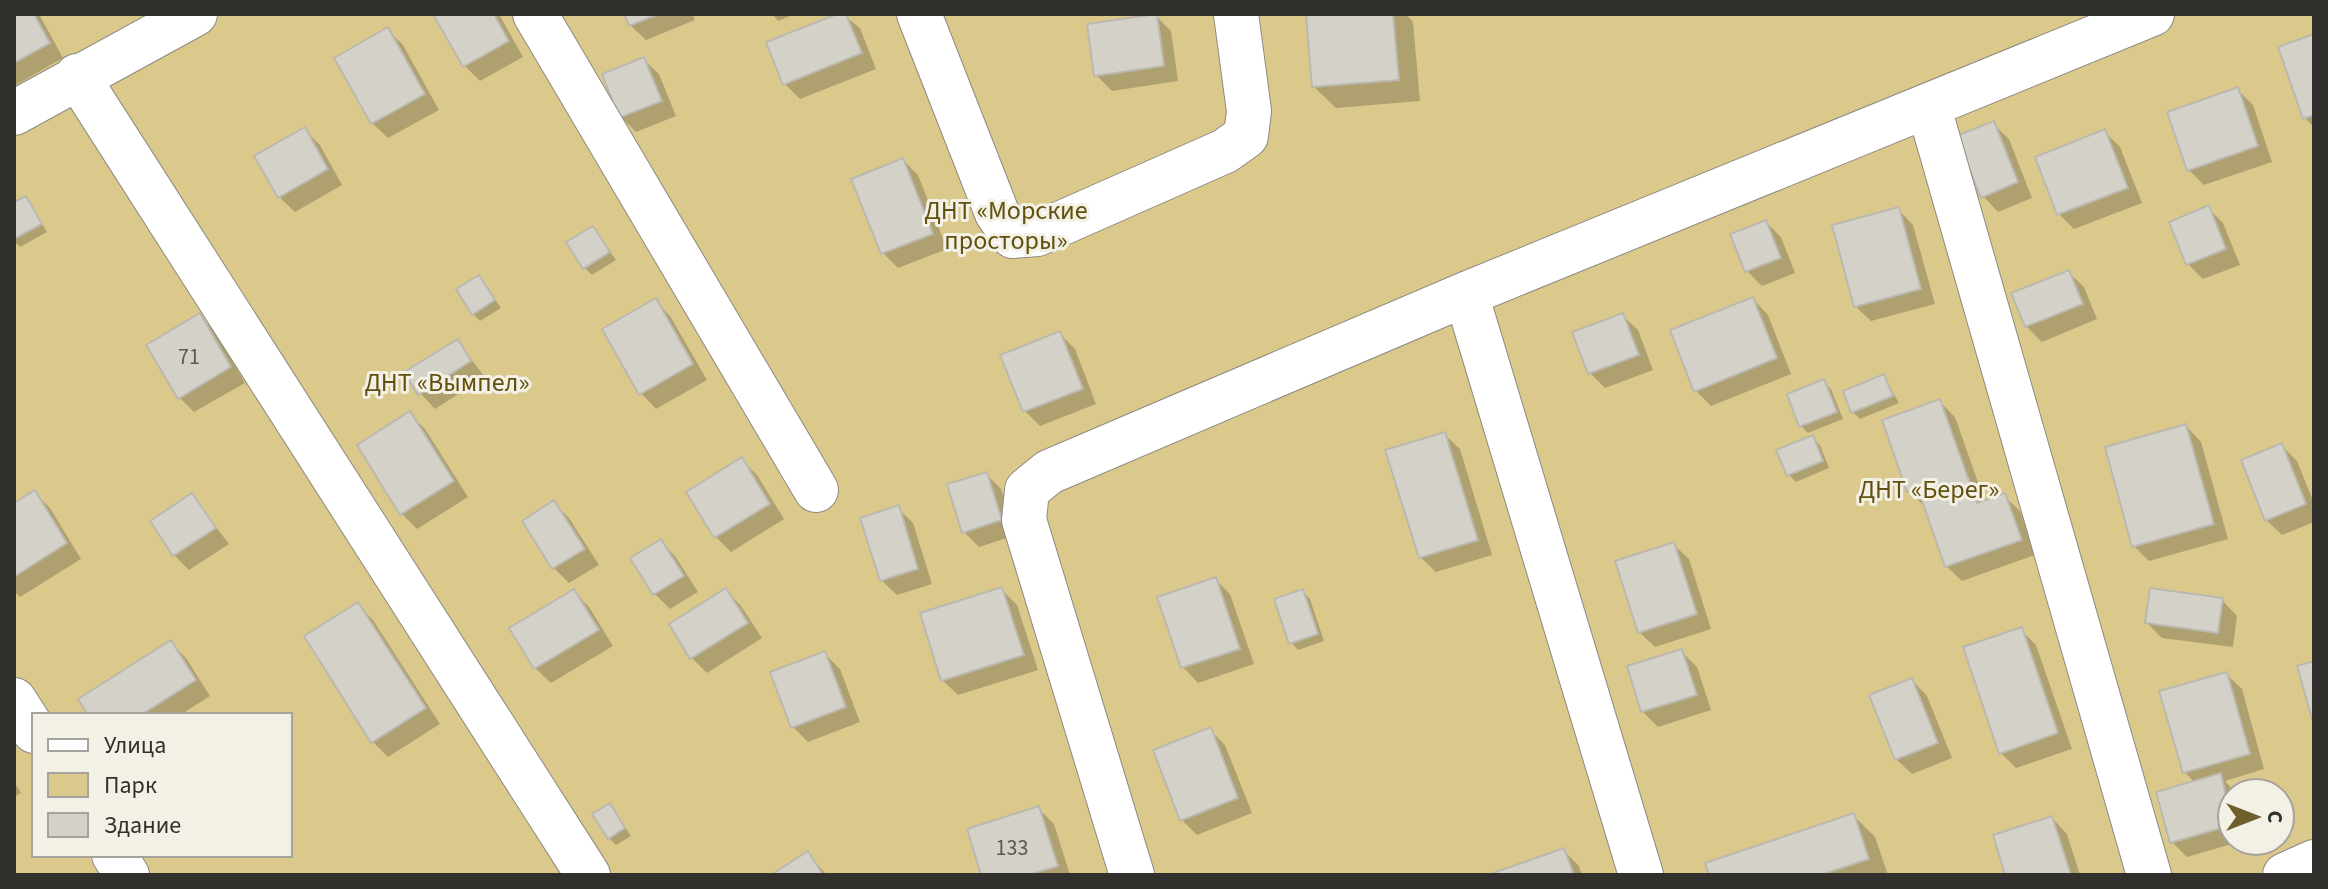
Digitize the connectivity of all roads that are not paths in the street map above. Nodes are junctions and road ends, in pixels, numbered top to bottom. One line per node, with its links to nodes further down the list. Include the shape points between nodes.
1 (195, 14): 6 (street)
2 (535, 14): 10 (street)
3 (919, 14): 4 (street, via 997,213 1013,236 1037,234 1225,151 1246,136 1249,111)
4 (1236, 14)
5 (2152, 14): 7 (street)
6 (77, 76): 8 (street); 16 (street)
7 (1929, 108): 9 (street); 19 (street)
8 (14, 113)
9 (1466, 294): 17 (street, via 1049,472 1027,490 1024,520); 18 (street)
10 (816, 490)
11 (14, 700): 12 (street)
12 (32, 728)
13 (115, 857): 15 (street)
14 (2314, 862): 20 (street)
15 (127, 875)
16 (588, 875)
17 (1132, 875)
18 (1641, 875)
19 (2149, 875)
20 (2285, 875)

